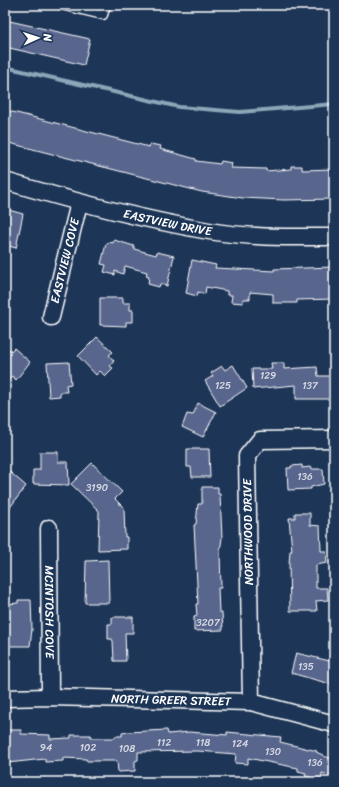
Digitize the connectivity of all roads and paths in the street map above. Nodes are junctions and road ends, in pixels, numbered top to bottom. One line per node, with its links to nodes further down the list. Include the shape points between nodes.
1 (61, 5): 2 (lane, via 103,15)
2 (106, 5)
3 (5, 181): 4 (street, EASTVIEW DRIVE)
4 (80, 204): 5 (street, EASTVIEW DRIVE, via 210,232 284,238); 6 (street, EASTVIEW COVE)
5 (334, 237)
6 (51, 318)
7 (334, 439): 11 (street, NORTHWOOD DRIVE, via 260,440 247,456)
8 (49, 528): 9 (street, MCINTOSH COVE)
9 (50, 697): 10 (street, NORTH GREER STREET); 11 (street, NORTH GREER STREET)
10 (5, 698)
11 (251, 702): 12 (street, NORTH GREER STREET)
12 (334, 724)

